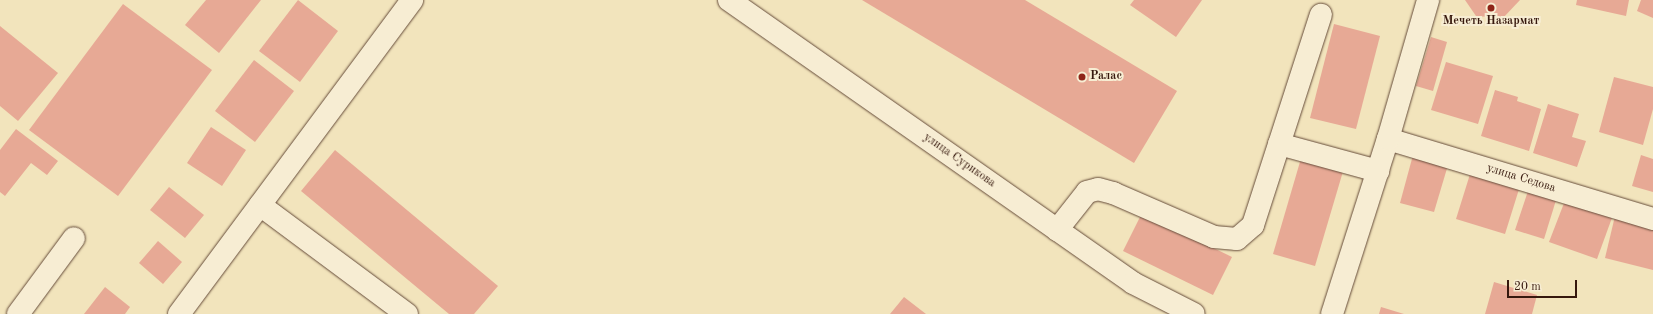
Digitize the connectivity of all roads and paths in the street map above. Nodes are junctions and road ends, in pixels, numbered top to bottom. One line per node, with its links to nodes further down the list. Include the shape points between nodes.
1 (412, 0): 8 (street)
2 (728, 0): 10 (street, улица Сурикова)
3 (1428, 0): 5 (street)
4 (1321, 15): 6 (street)
5 (1388, 139): 7 (street); 9 (street, улица Седова)
6 (1279, 144): 7 (street); 10 (street, via 1253,225 1237,239 1214,237 1113,193 1098,190 1087,192)
7 (1378, 171): 16 (street)
8 (260, 205): 13 (street); 14 (street)
9 (1653, 219)
10 (1058, 230): 15 (street, улица Сурикова, via 1133,283)
11 (74, 238): 12 (street)
12 (18, 314)
13 (179, 314)
14 (407, 314)
15 (1194, 314)
16 (1332, 314)

